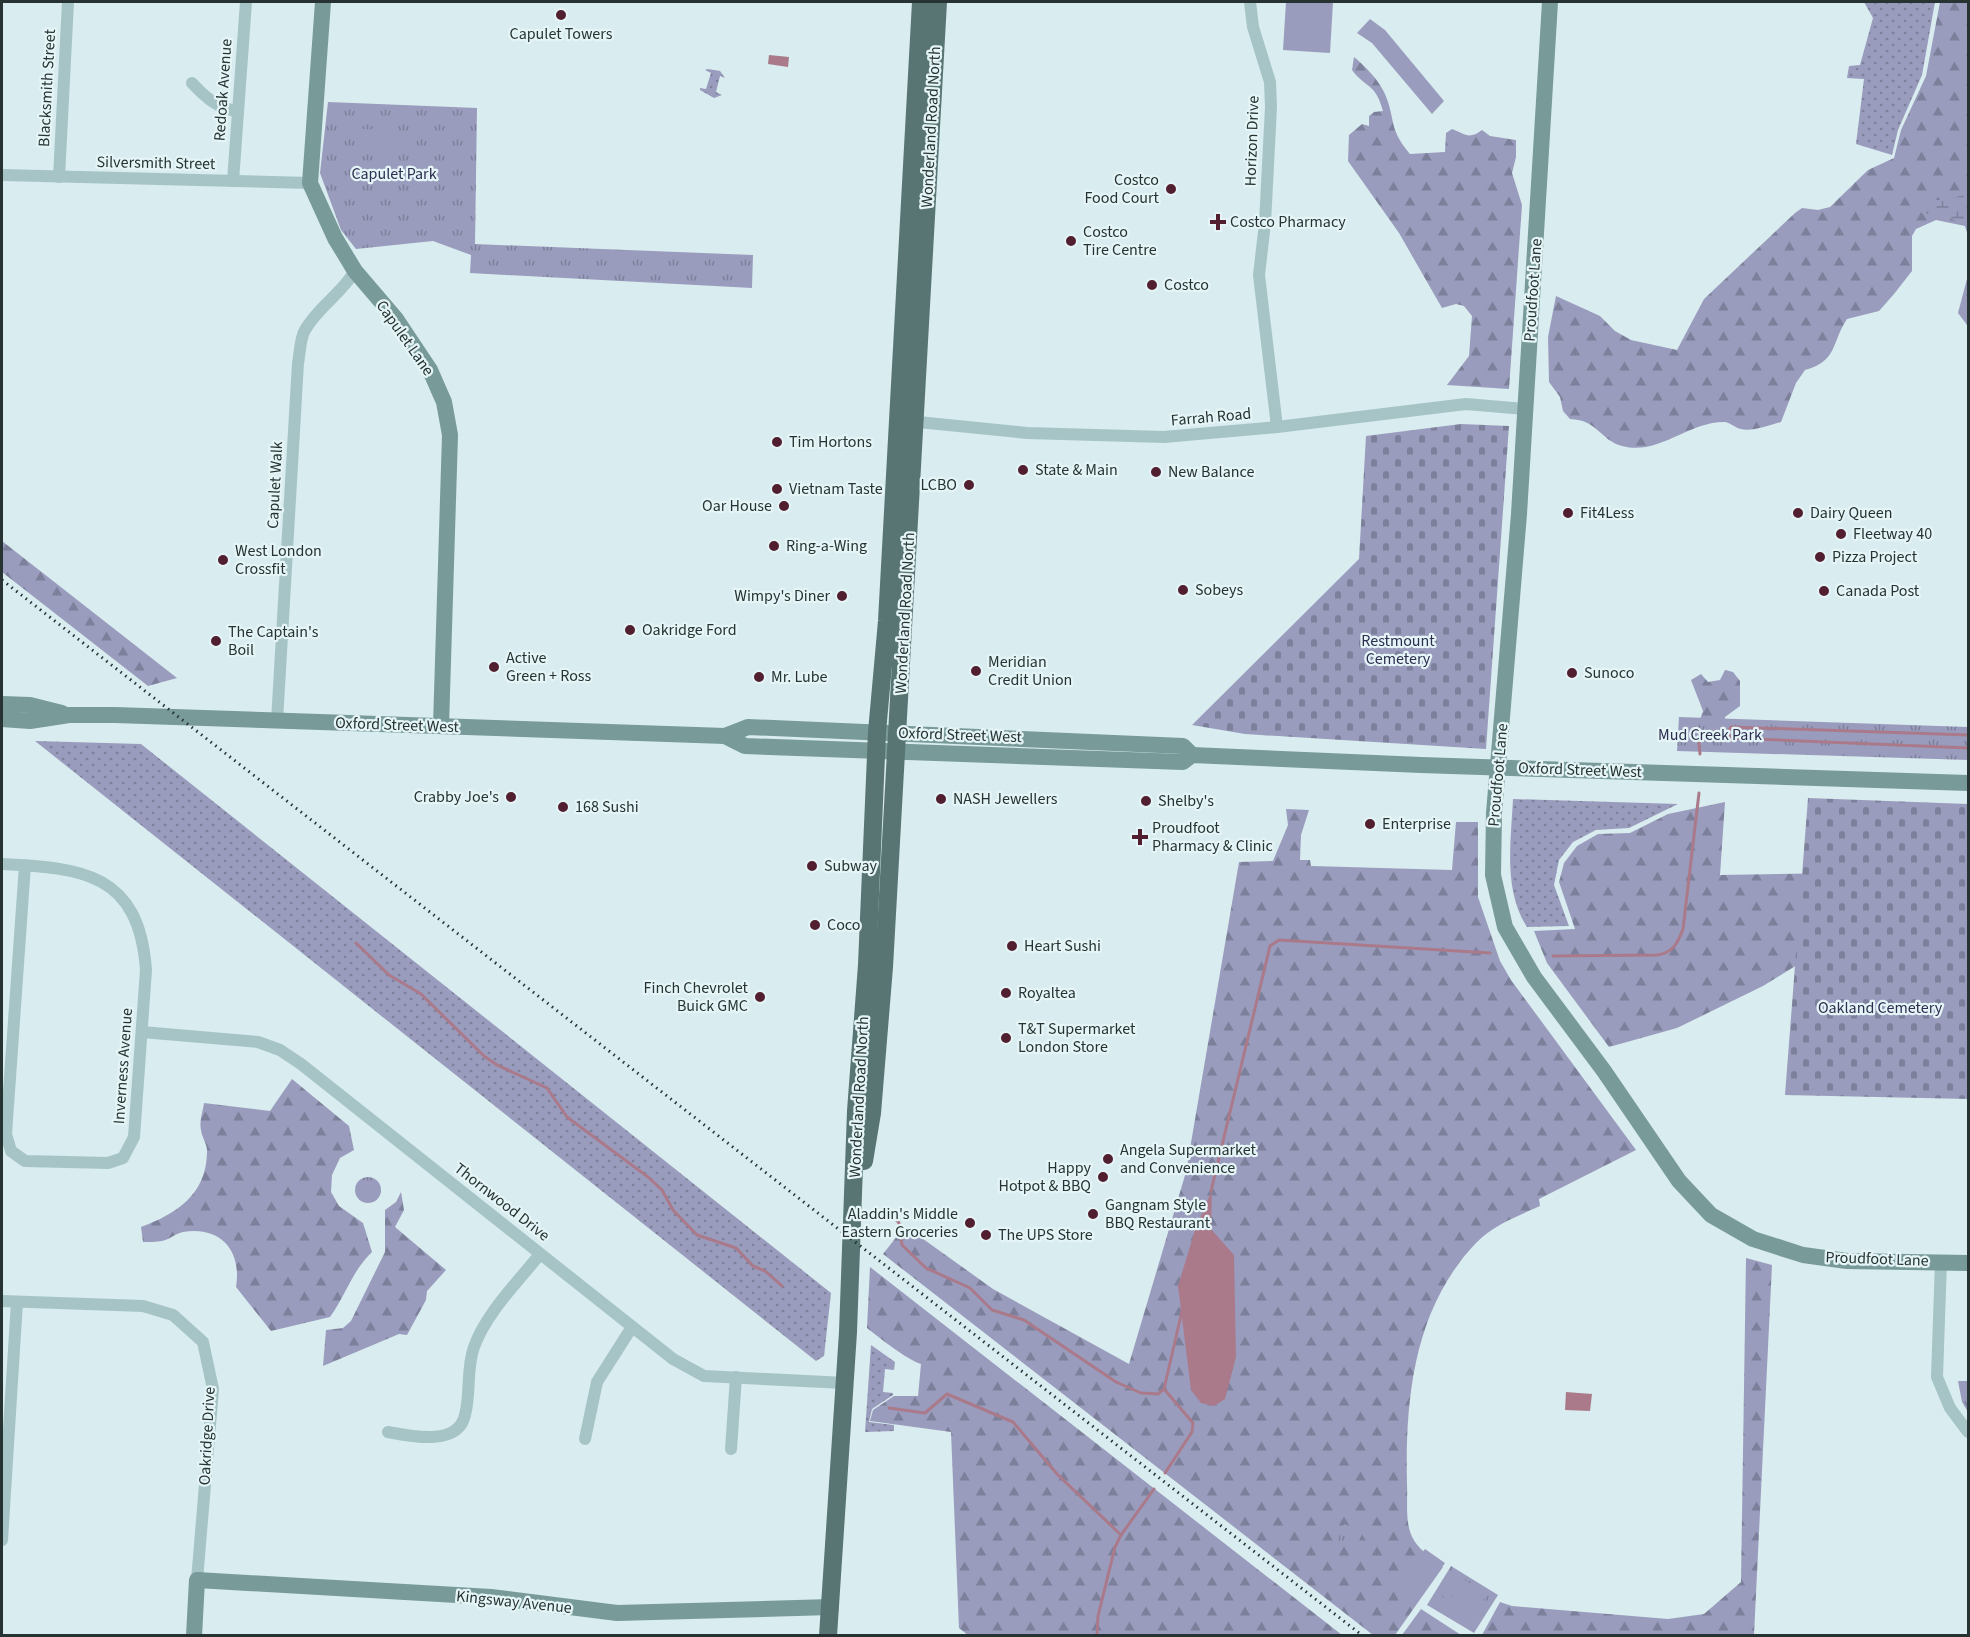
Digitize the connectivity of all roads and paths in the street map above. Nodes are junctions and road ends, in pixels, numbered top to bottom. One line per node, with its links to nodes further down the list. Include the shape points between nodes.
1 (68, 2): 11 (street, Blacksmith Street)
2 (246, 2): 9 (street, Redoak Avenue)
3 (323, 2): 13 (street, Capulet Lane)
4 (921, 2): 16 (main road, Wonderland Road North)
5 (938, 2): 16 (main road, Wonderland Road North)
6 (1250, 2): 17 (street, Horizon Drive, via 1252,27 1270,82 1265,223 1259,275)
7 (1550, 2): 15 (street, Proudfoot Lane)
8 (192, 82): 9 (street, via 205,97 225,110)
9 (238, 111): 12 (street, Redoak Avenue)
10 (2, 175): 11 (street, Silversmith Street)
11 (59, 177): 12 (street, Silversmith Street)
12 (233, 181): 13 (street, Silversmith Street)
13 (310, 183): 14 (street, Capulet Lane)
14 (355, 271): 21 (street, Capulet Walk, via 346,286 303,331); 22 (street, Capulet Lane, via 396,319 430,370 446,413 450,435)
15 (1525, 409): 17 (street, Farrah Road, via 1466,404); 25 (street, Proudfoot Lane)
16 (907, 421): 17 (street, Farrah Road, via 1027,433 1164,437); 23 (main road, Wonderland Road North); 24 (main road, Wonderland Road North)
17 (1277, 427)
18 (2, 704): 19 (street, Oxford Street West, via 30,705)
19 (69, 715): 20 (street, Oxford Street West, via 30,721); 21 (street, Oxford Street West)
20 (2, 719)
21 (277, 722): 22 (street, Oxford Street West)
22 (441, 726): 23 (street, Oxford Street West, via 725,736 745,746)
23 (877, 741): 24 (street, Oxford Street West); 30 (main road, Wonderland Road North)
24 (897, 742): 25 (street, Oxford Street West, via 1183,762 1192,755); 30 (main road, Wonderland Road North, via 872,1113)
25 (1498, 768): 26 (street, Oxford Street West); 32 (street, Proudfoot Lane, via 1493,875 1505,927 1534,977 1678,1180 1711,1215 1767,1245 1847,1261)
26 (1968, 783)
27 (2, 864): 28 (street, Inverness Avenue)
28 (25, 865): 29 (street, Inverness Avenue, via 84,873 123,900 144,942); 29 (street, Inverness Avenue, via 6,1134 11,1151 25,1161 108,1163 123,1158 134,1137)
29 (142, 1032): 31 (street, Thornwood Drive, via 258,1042 280,1050)
30 (853, 1222): 38 (main road, Wonderland Road North)
31 (540, 1254): 36 (street, Thornwood Drive); 39 (street, via 488,1320 474,1346 465,1417 457,1429 421,1438)
32 (1941, 1261): 33 (street, Proudfoot Lane); 40 (street, via 1937,1377 1950,1408)
33 (1968, 1263)
34 (2, 1301): 35 (street, Oakridge Drive)
35 (17, 1302): 43 (street); 44 (street, Oakridge Drive, via 143,1306 172,1315 203,1342 213,1389)
36 (632, 1327): 37 (street, Thornwood Drive, via 673,1359 704,1376); 41 (street, via 597,1382)
37 (736, 1377): 38 (street, Thornwood Drive); 42 (street)
38 (844, 1383): 45 (main road, Wonderland Road North)
39 (388, 1432)
40 (1968, 1432)
41 (585, 1439)
42 (730, 1449)
43 (2, 1540)
44 (197, 1580): 45 (street, Kingsway Avenue, via 491,1598 617,1613); 46 (street, Oakridge Drive)
45 (831, 1607): 47 (main road, Wonderland Road North)
46 (194, 1635)
47 (828, 1635)

